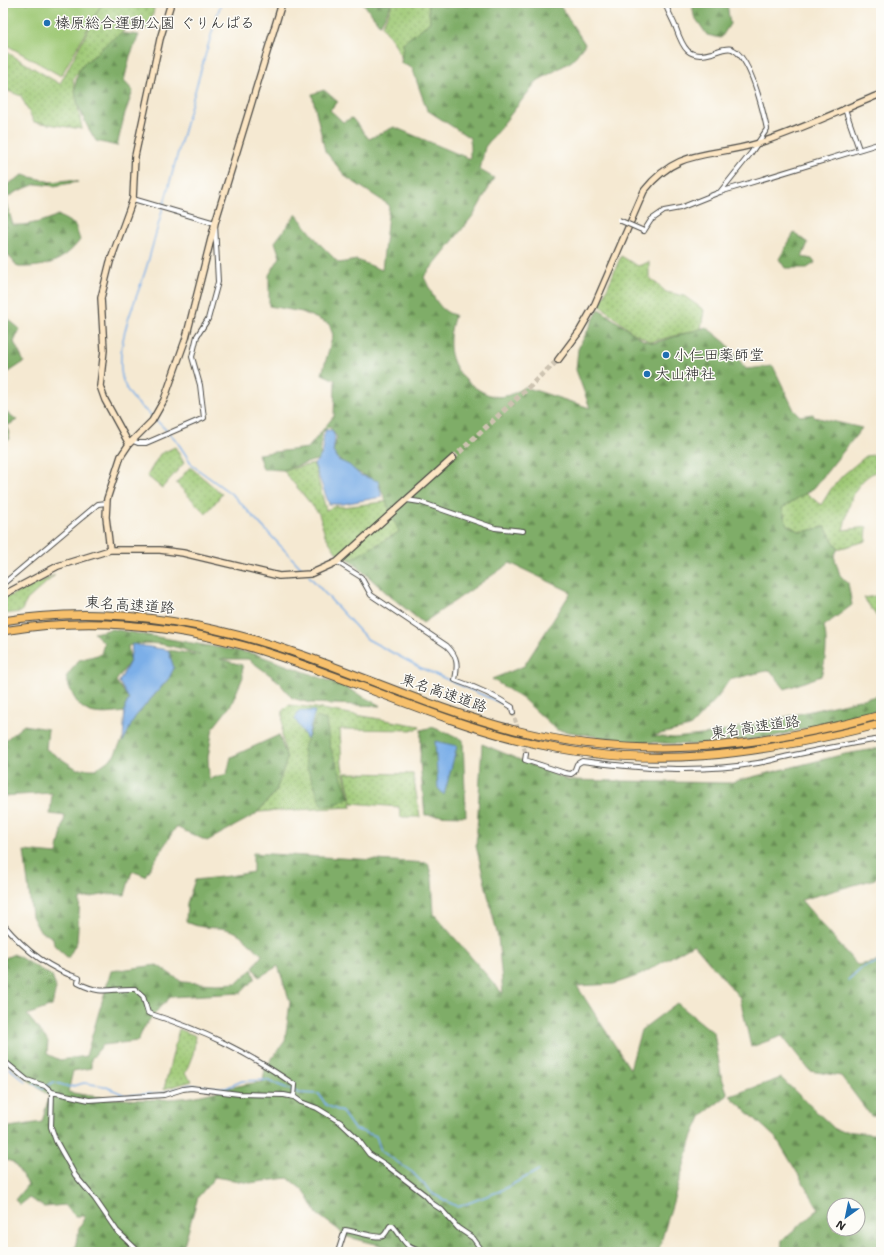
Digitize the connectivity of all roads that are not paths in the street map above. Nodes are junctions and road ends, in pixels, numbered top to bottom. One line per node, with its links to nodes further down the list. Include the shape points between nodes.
1 (171, 3): 10 (street, via 160,39 135,156)
2 (282, 3): 12 (street)
3 (665, 3): 7 (street, via 684,48 692,54 705,55 728,48 740,56 756,87 767,129)
4 (881, 94): 5 (street)
5 (845, 109): 7 (street); 8 (street)
6 (881, 142): 8 (street)
7 (758, 143): 9 (street); 13 (street, via 679,161 653,180 638,202 594,306)
8 (859, 149): 9 (street)
9 (720, 192): 11 (street, bridge, via 680,208 664,211 651,220 644,231)
10 (133, 199): 12 (street); 14 (street, via 110,262 101,298 104,350 100,386 105,400)
11 (619, 220)
12 (214, 223): 14 (street, via 186,338 164,400 156,416); 14 (street, via 218,282 208,320 197,336 192,357 200,384 204,418 146,443)
13 (558, 360)
14 (131, 442): 17 (street, via 121,456)
15 (453, 458): 16 (street)
16 (407, 500): 18 (street, via 420,502 495,528); 20 (street)
17 (107, 502): 19 (street); 21 (street, via 98,504)
18 (523, 531)
19 (110, 550): 20 (street, via 160,550 183,553 279,576 310,574); 22 (street, via 58,566)
20 (338, 562): 25 (street, via 361,577 377,599 455,653 455,680 503,701 512,707)
21 (3, 584)
22 (3, 595)
23 (3, 621): 26 (highway, 東名高速道路, via 81,614 150,617 199,625 246,636 304,655 482,720 541,736 598,745 659,749 723,746 804,734)
24 (3, 631): 27 (highway, 東名高速道路, via 90,624 150,627 194,634 281,657 489,732 552,748 606,755 679,758 751,752)
25 (513, 713)
26 (881, 715)
27 (881, 724)
28 (881, 738): 29 (street, via 759,763 703,769 636,768 582,761 577,764 574,772 565,774 525,760)
29 (526, 754)
30 (3, 924): 33 (street, via 28,951 65,974 79,978 78,983 102,992 135,989 143,996 148,1013 186,1025 230,1044 295,1085)
31 (3, 1060): 32 (street, via 27,1080)
32 (52, 1092): 33 (street, via 89,1100 164,1095 191,1088 239,1094); 34 (street, via 52,1127 56,1141 75,1175 117,1230)
33 (294, 1096): 37 (street, via 340,1122 369,1154 425,1195 458,1228 473,1238)
34 (139, 1252)
35 (338, 1252): 36 (street, via 346,1230 378,1238 383,1237 390,1226 393,1226 406,1245)
36 (426, 1252)
37 (483, 1252)

